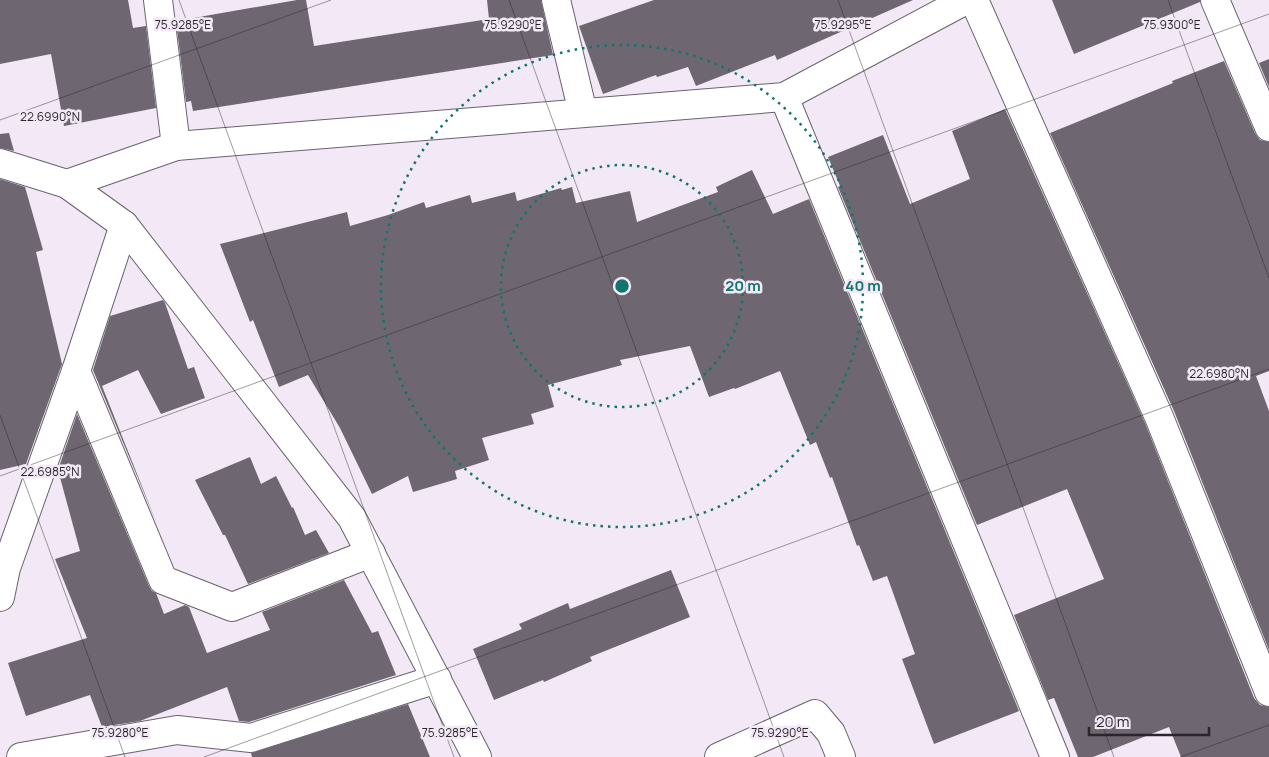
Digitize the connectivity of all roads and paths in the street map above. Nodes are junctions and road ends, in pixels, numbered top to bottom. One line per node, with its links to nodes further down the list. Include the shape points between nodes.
1 (158, 0): 9 (street)
2 (556, 0): 7 (street)
3 (966, 0): 6 (street)
4 (974, 0): 17 (street, via 1159,417)
5 (1215, 0): 8 (street)
6 (784, 97): 7 (street); 24 (street)
7 (583, 113): 9 (street)
8 (1269, 128)
9 (176, 146): 11 (street)
10 (0, 163): 11 (street)
11 (66, 184): 12 (street)
12 (124, 225): 13 (street); 14 (street, via 352,518)
13 (76, 372): 14 (street, via 163,580 232,607); 15 (street, via 6,568)
14 (371, 553): 16 (street)
15 (0, 597)
16 (437, 680): 20 (street, via 251,738 177,730); 21 (street)
17 (1269, 692)
18 (0, 755): 19 (street)
19 (7, 757)
20 (21, 757)
21 (477, 757)
22 (719, 757): 23 (street, via 815,714 832,733)
23 (841, 757)
24 (1055, 757)

